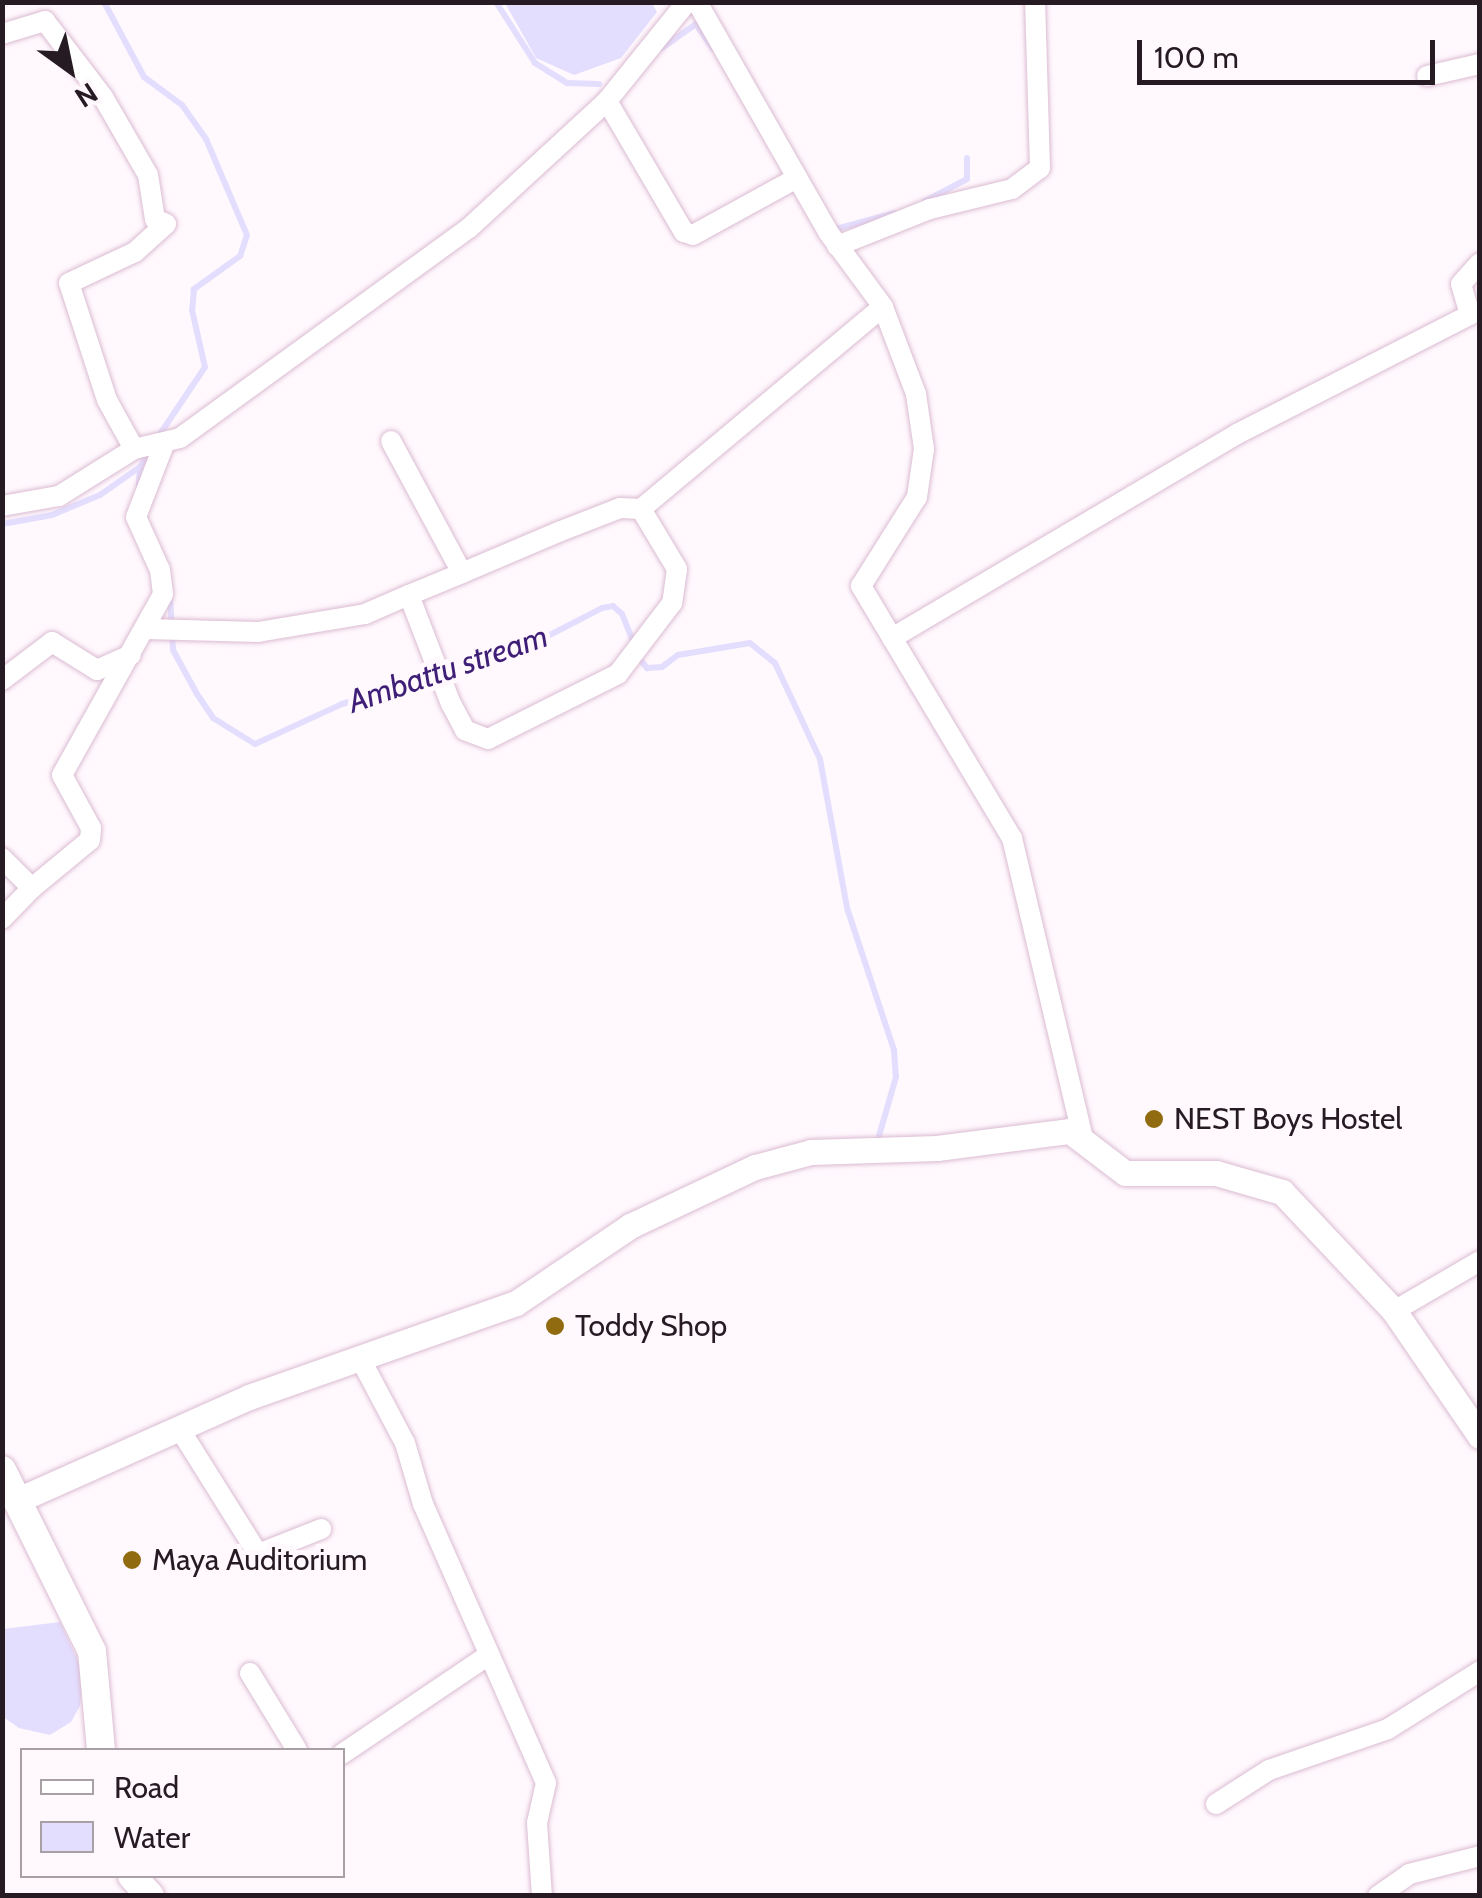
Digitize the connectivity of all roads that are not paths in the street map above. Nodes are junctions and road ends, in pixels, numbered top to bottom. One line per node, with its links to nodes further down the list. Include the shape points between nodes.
1 (687, 2): 7 (street)
2 (697, 2): 8 (street)
3 (1035, 2): 9 (street, via 1040,168 1012,189 930,209)
4 (2, 34): 14 (street, via 44,21 103,97 148,175 155,219 166,224 135,252 69,283 107,400)
5 (1480, 64): 6 (street)
6 (1427, 76)
7 (607, 101): 8 (street, via 684,232 693,235); 13 (street, via 469,228 180,438)
8 (797, 178): 9 (street)
9 (837, 246): 11 (street)
10 (1480, 263): 20 (street, via 1460,284 1470,316 1237,434)
11 (884, 307): 16 (street); 20 (street, via 916,394 924,449 917,497 861,586)
12 (392, 441): 17 (street)
13 (165, 442): 14 (street); 19 (street, via 136,517 163,594)
14 (136, 448): 15 (street, via 59,496)
15 (4, 504)
16 (641, 509): 17 (street, via 620,508); 18 (street, via 677,569 672,603 618,674 488,739 465,730)
17 (462, 573): 18 (street)
18 (409, 595): 19 (street, via 365,614 258,632)
19 (160, 629): 21 (street)
20 (892, 638): 26 (street, via 1012,838)
21 (131, 655): 22 (street, via 97,670 52,642); 24 (street, via 62,776 91,828 90,840)
22 (2, 680)
23 (2, 858): 24 (street)
24 (32, 888): 25 (street)
25 (2, 920)
26 (1084, 1142): 28 (street, via 1125,1173 1216,1173 1282,1192); 29 (street, via 1070,1131 937,1148 812,1152 755,1168 630,1226 516,1303)
27 (1480, 1261): 28 (street)
28 (1394, 1311): 31 (street)
29 (361, 1360): 30 (street); 35 (street, via 405,1443 422,1504)
30 (179, 1428): 33 (street); 34 (street, via 258,1554)
31 (1480, 1436)
32 (2, 1470): 33 (main road)
33 (20, 1499): 38 (main road, via 92,1651)
34 (321, 1529)
35 (489, 1654): 40 (street); 43 (street, via 546,1784 537,1824)
36 (1480, 1671): 41 (street, via 1388,1729 1269,1770)
37 (250, 1673): 39 (street)
38 (101, 1748)
39 (296, 1748)
40 (345, 1752)
41 (1216, 1804)
42 (1480, 1856): 44 (street, via 1409,1874)
43 (542, 1896)
44 (1378, 1896)

